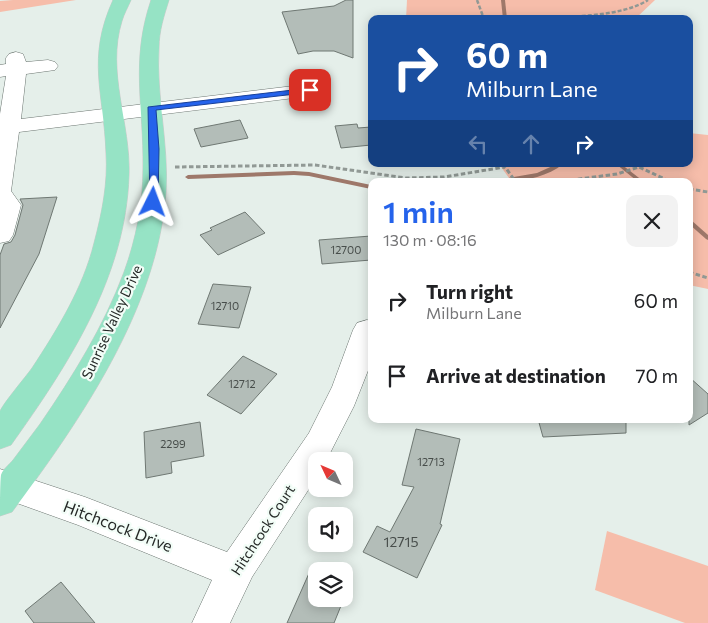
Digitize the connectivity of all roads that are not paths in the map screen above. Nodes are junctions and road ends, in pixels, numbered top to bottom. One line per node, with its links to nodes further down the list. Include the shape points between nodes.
1 (122, 0): 7 (main road, via 113,20 108,45 107,72)
2 (160, 0): 6 (main road, Sunrise Valley Drive, via 148,45)
3 (10, 66): 4 (street); 8 (street)
4 (48, 66)
5 (310, 90): 6 (street)
6 (151, 108): 7 (street); 13 (main road, Sunrise Valley Drive, via 154,190 142,258 99,355 57,424)
7 (112, 114): 8 (street); 12 (main road, via 118,175 114,212 102,257 87,296 55,355)
8 (9, 127): 9 (street)
9 (0, 191): 10 (street, via 9,205)
10 (0, 235)
11 (367, 330): 14 (street, Hitchcock Court, via 358,362 332,422)
12 (0, 436)
13 (4, 490): 14 (street, Hitchcock Drive, via 85,512)
14 (235, 572): 15 (street, Hitchcock Court)
15 (211, 623)

